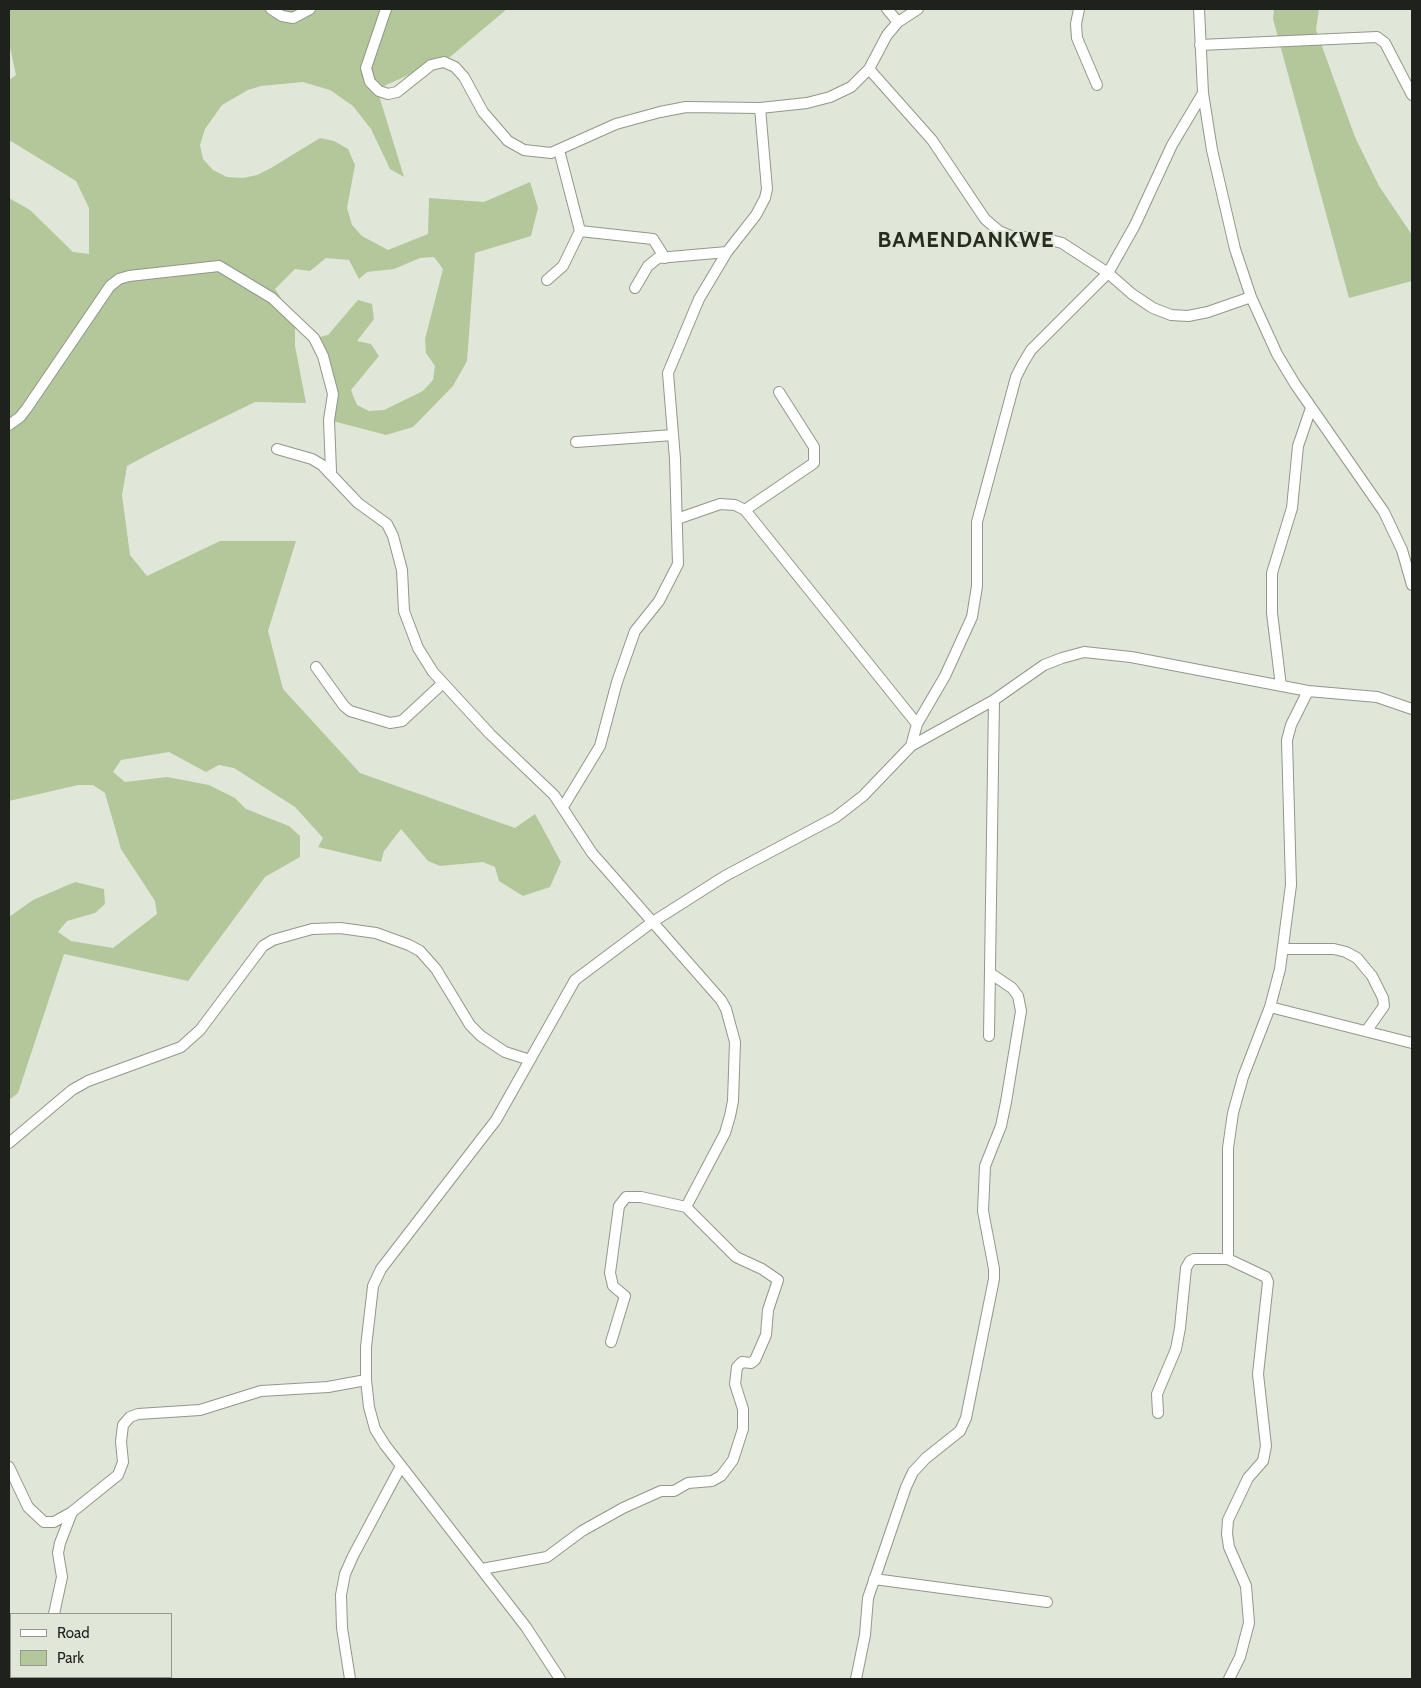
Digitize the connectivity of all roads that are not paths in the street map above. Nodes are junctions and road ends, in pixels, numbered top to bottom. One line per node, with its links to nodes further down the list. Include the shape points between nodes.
1 (271, 9): 2 (street, via 292,18)
2 (310, 9)
3 (386, 9): 15 (street, via 366,68 370,82 380,91 388,94 397,92 431,65 444,62 455,67 464,77 483,112 508,141 535,153)
4 (888, 9): 8 (street)
5 (918, 9): 8 (street)
6 (1079, 9): 11 (street, via 1077,38)
7 (1199, 9): 9 (street)
8 (898, 22): 10 (street)
9 (1200, 45): 12 (street); 13 (street, via 1377,37 1385,43)
10 (869, 69): 14 (street, via 850,87 830,97); 19 (street, via 932,140 985,219 999,231 1011,236 1062,243)
11 (1097, 86)
12 (1203, 93): 19 (street, via 1172,145 1135,226); 22 (street, via 1221,189)
13 (1412, 95)
14 (760, 108): 15 (street, via 686,107 660,112 616,124); 17 (street, via 765,198)
15 (559, 150): 16 (street)
16 (580, 231): 18 (street, via 653,239); 20 (street, via 563,266)
17 (727, 252): 18 (street); 26 (street, via 699,299 668,373)
18 (665, 258): 21 (street, via 651,262)
19 (1108, 273): 22 (street, via 1153,308 1171,315 1208,312); 40 (street, via 1031,350 1016,377 977,522 977,586 972,617)
20 (546, 280)
21 (635, 288)
22 (1251, 297): 24 (street, via 1277,354)
23 (779, 392): 30 (street, via 814,447 814,463)
24 (1311, 408): 32 (street); 36 (street, via 1298,446 1292,508 1272,573 1272,613)
25 (9, 425): 29 (street, via 27,408 110,286 129,276 219,266 272,298 314,338 323,356 333,394 329,420)
26 (673, 435): 27 (street); 31 (street)
27 (576, 442)
28 (277, 449): 29 (street, via 312,459)
29 (331, 472): 35 (street, via 358,503 391,529 402,570 404,611 418,648)
30 (745, 510): 31 (street, via 735,505 720,504); 40 (street)
31 (677, 519): 42 (street, via 679,557 676,572 635,631 600,746)
32 (1407, 549): 33 (street)
33 (1412, 585)
34 (316, 668): 35 (street, via 350,711 390,723 402,720)
35 (443, 683): 42 (street)
36 (1281, 686): 37 (street); 38 (street, via 1131,657 1084,652 1044,665)
37 (1308, 691): 39 (street, via 1377,697); 44 (street, via 1291,725 1288,740 1291,885)
38 (994, 700): 41 (street); 45 (street)
39 (1412, 709)
40 (918, 724): 41 (street)
41 (911, 746): 43 (street, via 863,796 836,817 724,876)
42 (563, 807): 43 (street, via 592,853)
43 (651, 923): 50 (street, via 575,980); 52 (street, via 721,1000 732,1024 733,1101 727,1125)
44 (1283, 949): 46 (street); 47 (street, via 1334,950 1357,958 1372,976 1383,998 1384,1006)
45 (990, 973): 48 (street); 61 (street, via 1012,988 1018,996 1021,1011 1001,1126 985,1166 983,1211 994,1279 966,1418 960,1430 913,1472)
46 (1270, 1007): 47 (street); 53 (street, via 1233,1113 1228,1148)
47 (1367, 1030): 49 (street)
48 (989, 1036)
49 (1412, 1042)
50 (530, 1060): 51 (street, via 505,1052 481,1036 470,1025 436,970 409,945 376,933 340,928 312,930 273,940 263,946 200,1030 181,1047 88,1081 72,1090); 55 (street, via 496,1120 381,1269 371,1300)
51 (9, 1143)
52 (686, 1207): 54 (street, via 641,1197 622,1200 610,1273 613,1286 626,1296); 60 (street, via 736,1257 776,1277 779,1282 768,1310 766,1335 755,1360 742,1362 737,1367 735,1384 743,1409 743,1429 733,1460 721,1476 688,1483 674,1491 661,1491 624,1508 582,1531 547,1557)
53 (1228, 1259): 56 (street, via 1194,1259 1186,1268 1180,1328 1176,1348 1157,1394); 67 (street, via 1262,1273 1268,1282 1258,1374 1265,1453 1263,1461 1248,1478 1228,1520 1229,1547 1246,1586 1249,1623 1240,1657)
54 (611, 1342)
55 (366, 1380): 57 (street, via 375,1429); 59 (street, via 328,1387 261,1391 200,1410 146,1412 130,1417 123,1425 122,1462 118,1475)
56 (1158, 1413)
57 (401, 1466): 60 (street); 64 (street, via 345,1574 341,1595 342,1628)
58 (9, 1468): 59 (street, via 36,1517 44,1522 54,1522)
59 (72, 1512): 63 (street, via 58,1553 62,1577)
60 (482, 1569): 65 (street)
61 (874, 1580): 62 (street); 66 (street, via 868,1598)
62 (1047, 1602)
63 (54, 1613)
64 (350, 1679)
65 (560, 1679)
66 (856, 1679)
67 (1229, 1679)

